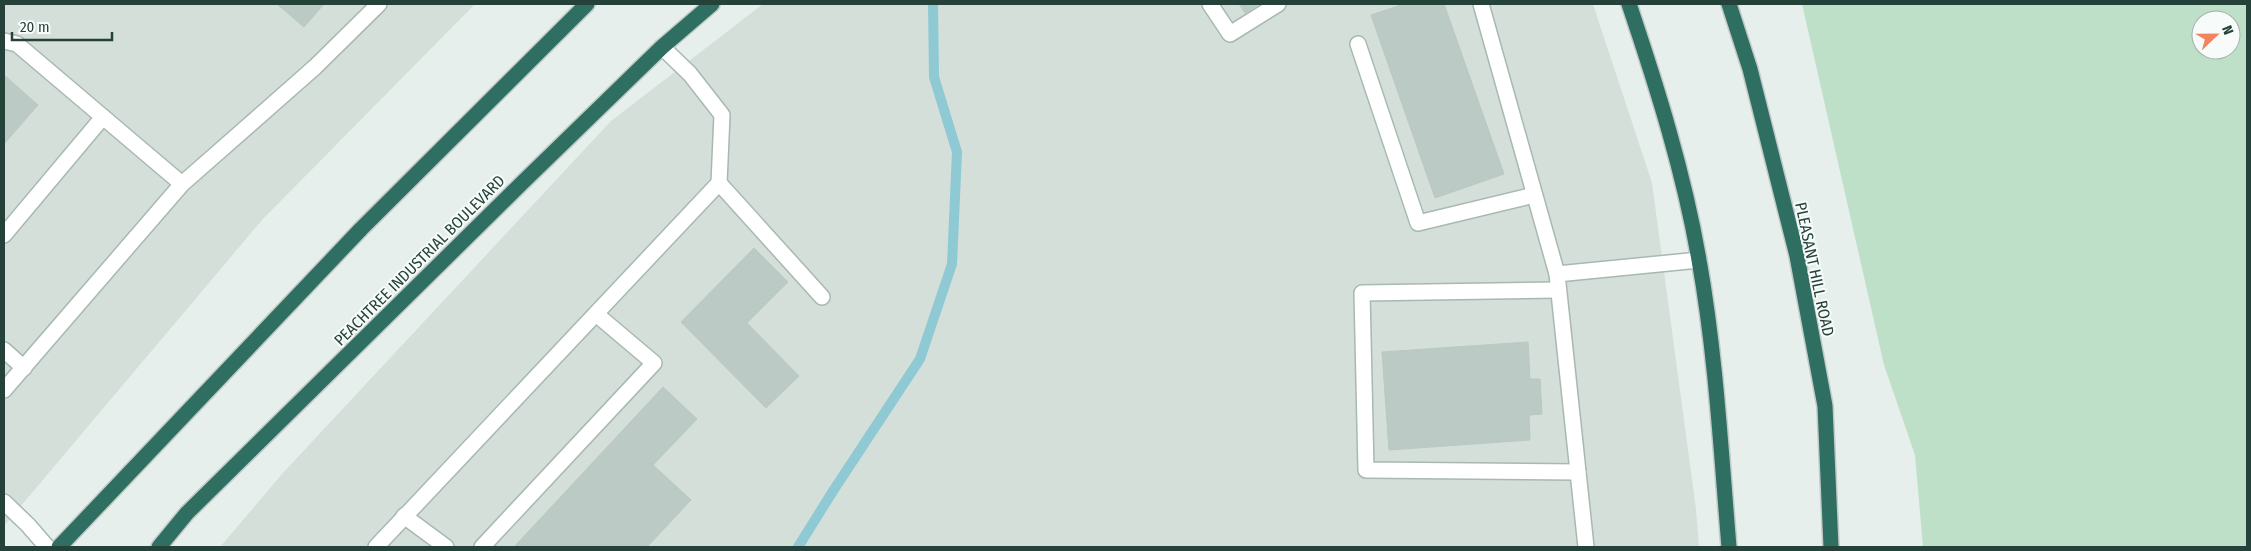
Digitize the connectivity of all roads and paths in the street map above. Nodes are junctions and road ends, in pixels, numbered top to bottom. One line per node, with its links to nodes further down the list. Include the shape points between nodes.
1 (379, 4): 14 (street, via 315,67)
2 (587, 4): 29 (highway, via 361,229)
3 (712, 4): 11 (highway, PEACHTREE INDUSTRIAL BOULEVARD)
4 (1210, 4): 5 (street, via 1230,34)
5 (1278, 4)
6 (1481, 4): 15 (street)
7 (1628, 4): 17 (highway, via 1655,80 1676,154)
8 (1730, 4): 36 (highway, PLEASANT HILL ROAD, via 1750,69 1797,256 1826,406)
9 (4, 41): 12 (street, via 17,44)
10 (1358, 44): 15 (street, via 1418,223)
11 (662, 47): 13 (street, via 690,74 722,115); 30 (highway, PEACHTREE INDUSTRIAL BOULEVARD, via 187,512)
12 (103, 117): 14 (street); 16 (street)
13 (719, 183): 20 (street); 21 (street)
14 (182, 184): 23 (street)
15 (1534, 195): 18 (street)
16 (4, 235)
17 (1699, 260): 18 (street); 35 (highway, via 1715,379)
18 (1557, 274): 19 (street)
19 (1558, 290): 25 (street); 25 (street, via 1362,293 1366,470)
20 (822, 297)
21 (596, 314): 27 (street); 33 (street, via 654,363)
22 (4, 350): 23 (street)
23 (24, 368): 24 (street)
24 (4, 390)
25 (1578, 472): 34 (street)
26 (4, 502): 28 (street)
27 (404, 516): 31 (street); 32 (street)
28 (47, 547)
29 (59, 547)
30 (158, 547)
31 (376, 547)
32 (446, 547)
33 (482, 547)
34 (1586, 547)
35 (1729, 547)
36 (1831, 547)

